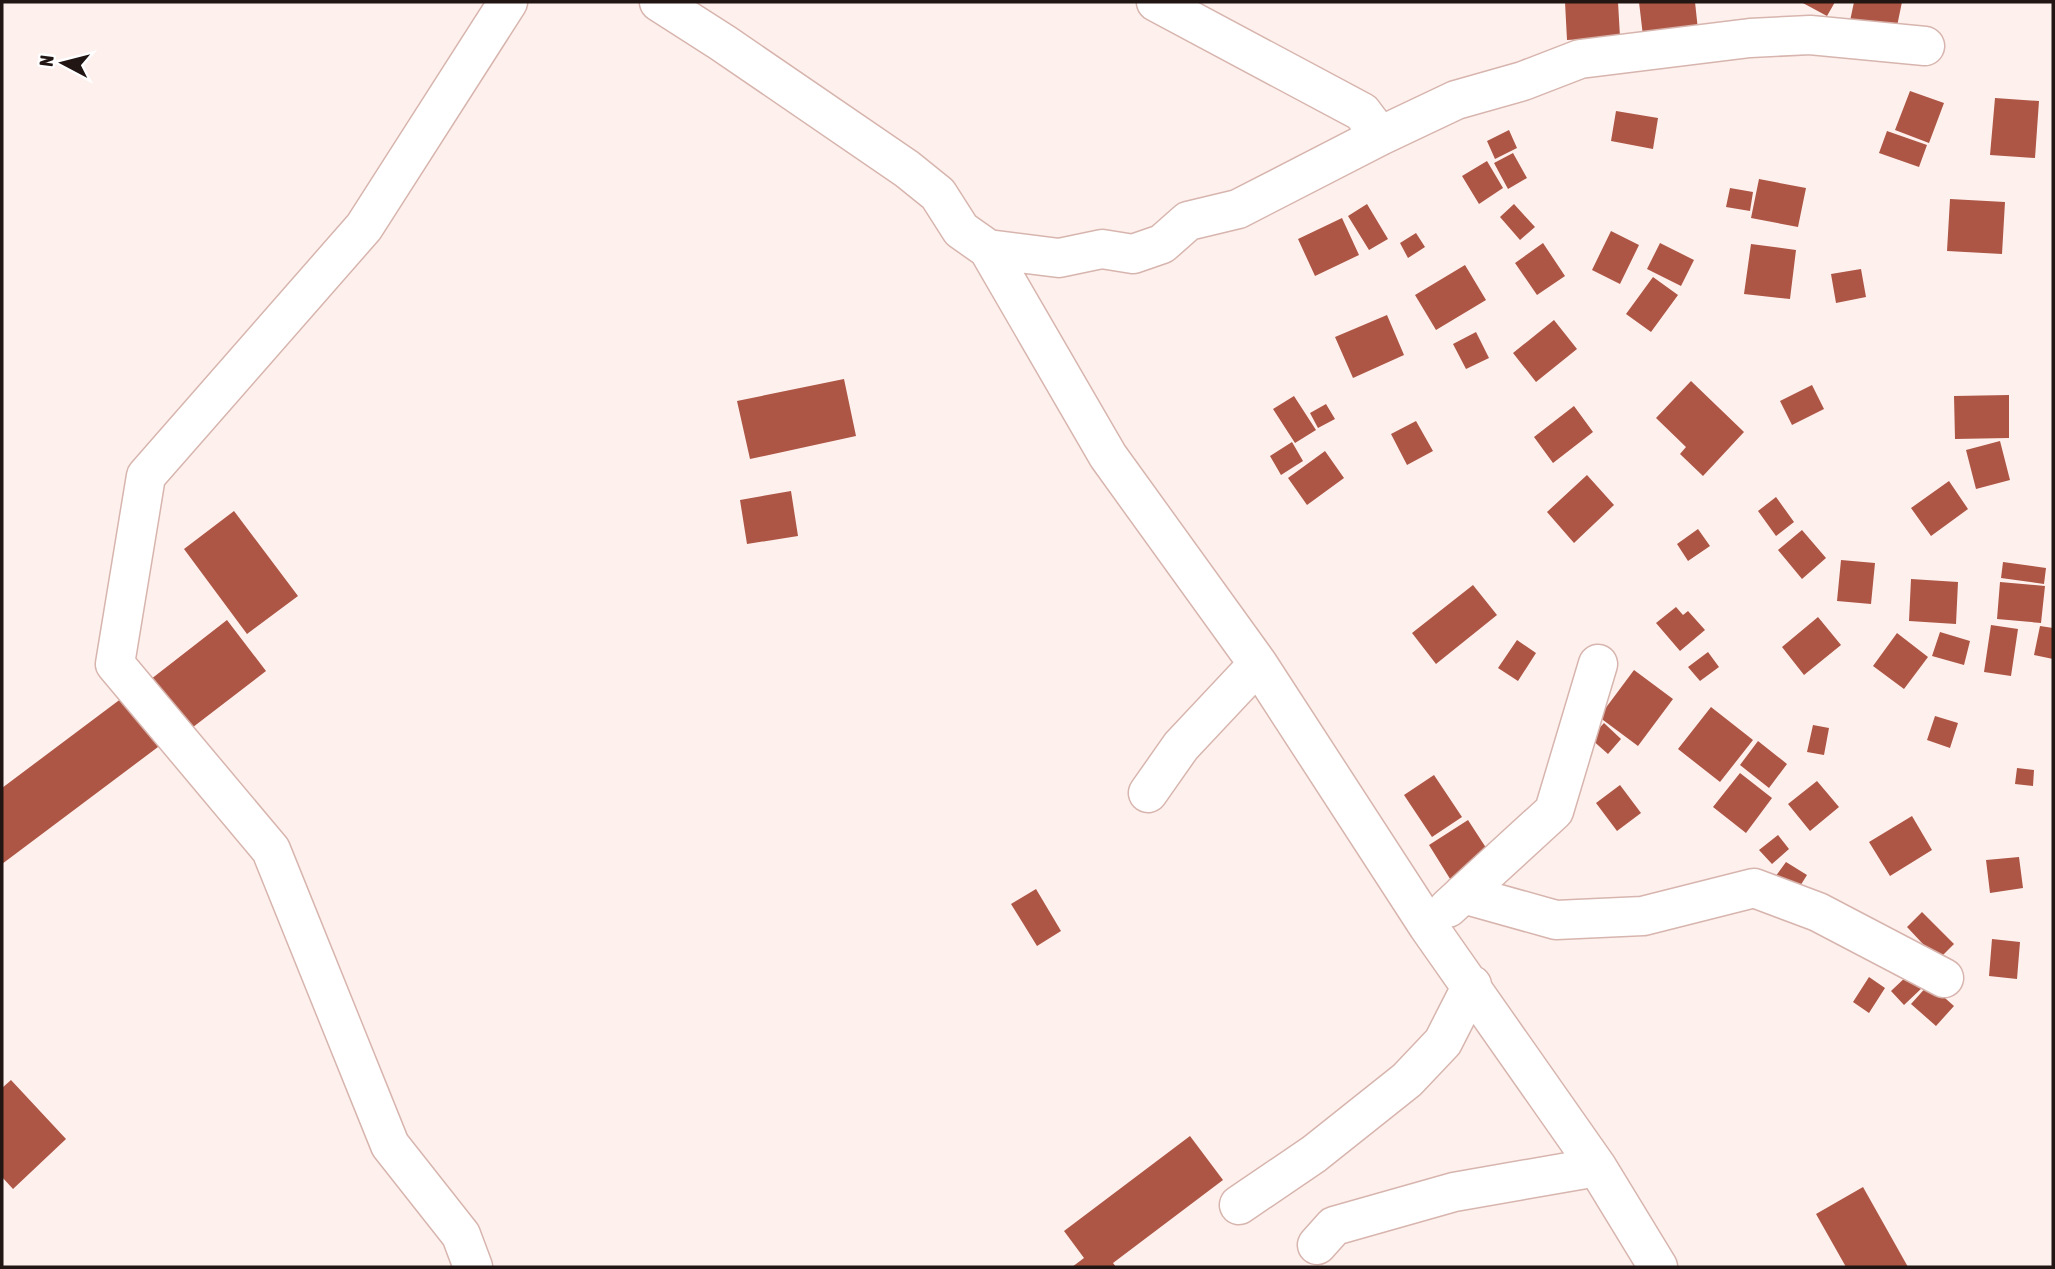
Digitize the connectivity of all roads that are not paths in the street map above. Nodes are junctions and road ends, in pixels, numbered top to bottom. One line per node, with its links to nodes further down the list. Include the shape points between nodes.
1 (508, 2): 17 (street, via 364,227 146,477 115,664 271,850 390,1145 461,1235)
2 (659, 2): 6 (street, via 908,169 938,194 961,230)
3 (1156, 2): 5 (street, via 1362,112)
4 (1925, 46): 5 (street, via 1810,35 1580,59 1456,100)
5 (1380, 136): 6 (street, via 1238,209 1188,221 1163,244 1133,254 1102,249 1059,258)
6 (988, 249): 7 (street, via 1108,456)
7 (1258, 664): 9 (street, via 1181,746); 11 (street)
8 (1598, 664): 10 (street, via 1554,811)
9 (1148, 793)
10 (1463, 894): 11 (street); 12 (street, via 1556,920 1643,916 1754,888 1818,912)
11 (1429, 926): 13 (street)
12 (1944, 978)
13 (1472, 985): 14 (street); 15 (street, via 1443,1042 1407,1080)
14 (1597, 1167): 16 (street, via 1454,1192 1334,1226); 18 (street)
15 (1239, 1205)
16 (1317, 1245)
17 (473, 1267)
18 (1658, 1267)

